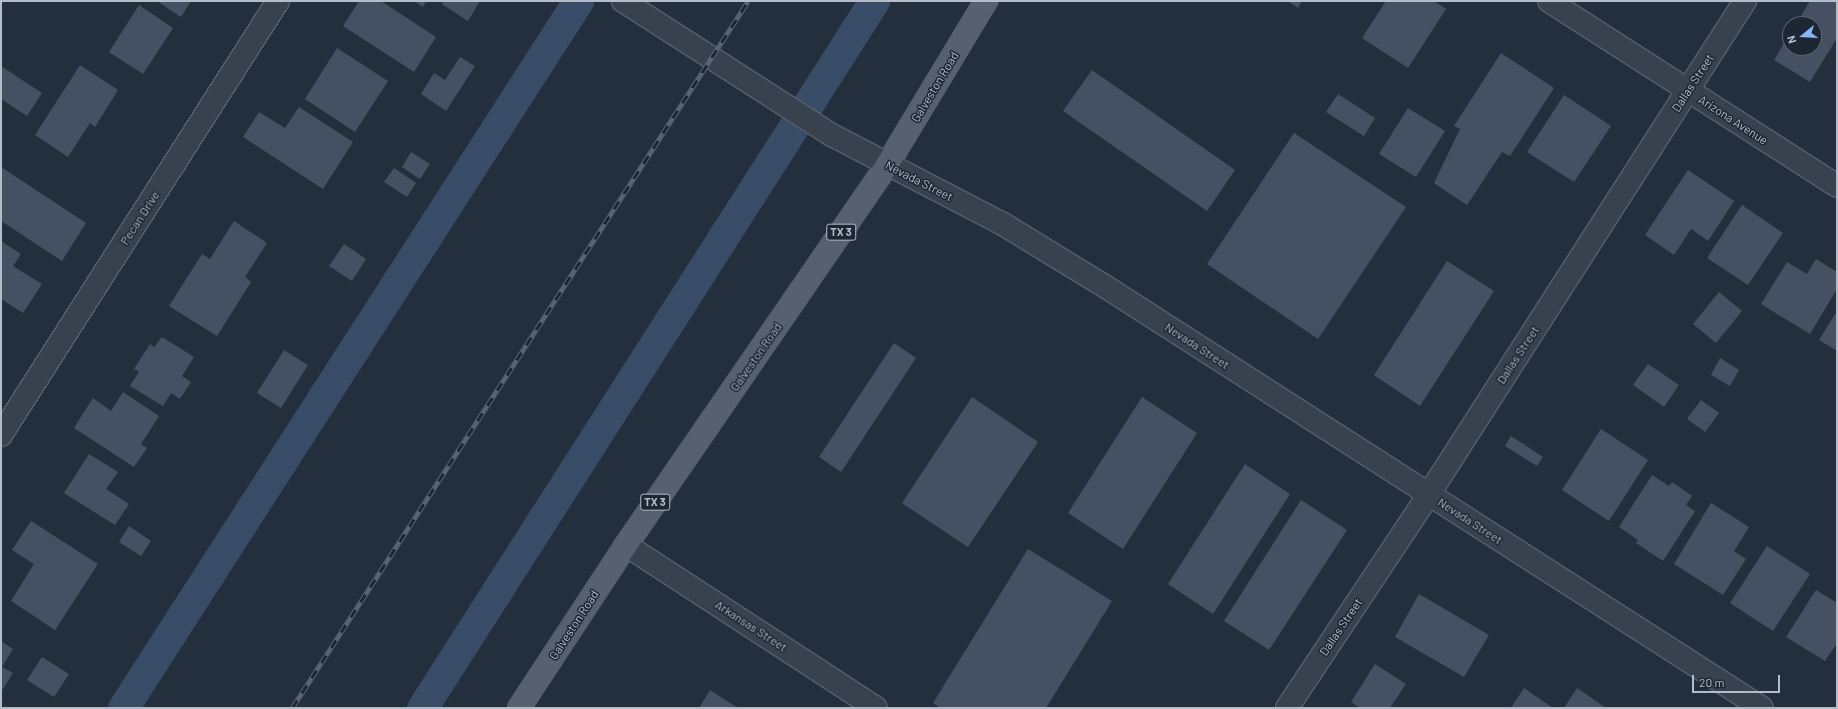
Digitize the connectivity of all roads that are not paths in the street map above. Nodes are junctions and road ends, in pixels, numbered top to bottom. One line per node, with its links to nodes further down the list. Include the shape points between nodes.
1 (278, 1): 9 (street, Pecan Drive)
2 (623, 1): 7 (street, Nevada Street, via 774,99)
3 (986, 1): 7 (main road, Galveston Road / TX 3)
4 (1549, 1): 6 (street, Arizona Avenue)
5 (1745, 1): 6 (street, Dallas Street)
6 (1688, 91): 8 (street, Arizona Avenue); 10 (street, Dallas Street)
7 (887, 165): 10 (street, Nevada Street, via 1010,228); 11 (main road, Galveston Road / TX 3)
8 (1837, 186)
9 (1, 435)
10 (1429, 494): 14 (street, Dallas Street); 15 (street, Nevada Street)
11 (626, 545): 12 (main road, Galveston Road / TX 3); 13 (street, Arkansas Street)
12 (519, 708)
13 (876, 708)
14 (1287, 708)
15 (1762, 708)

